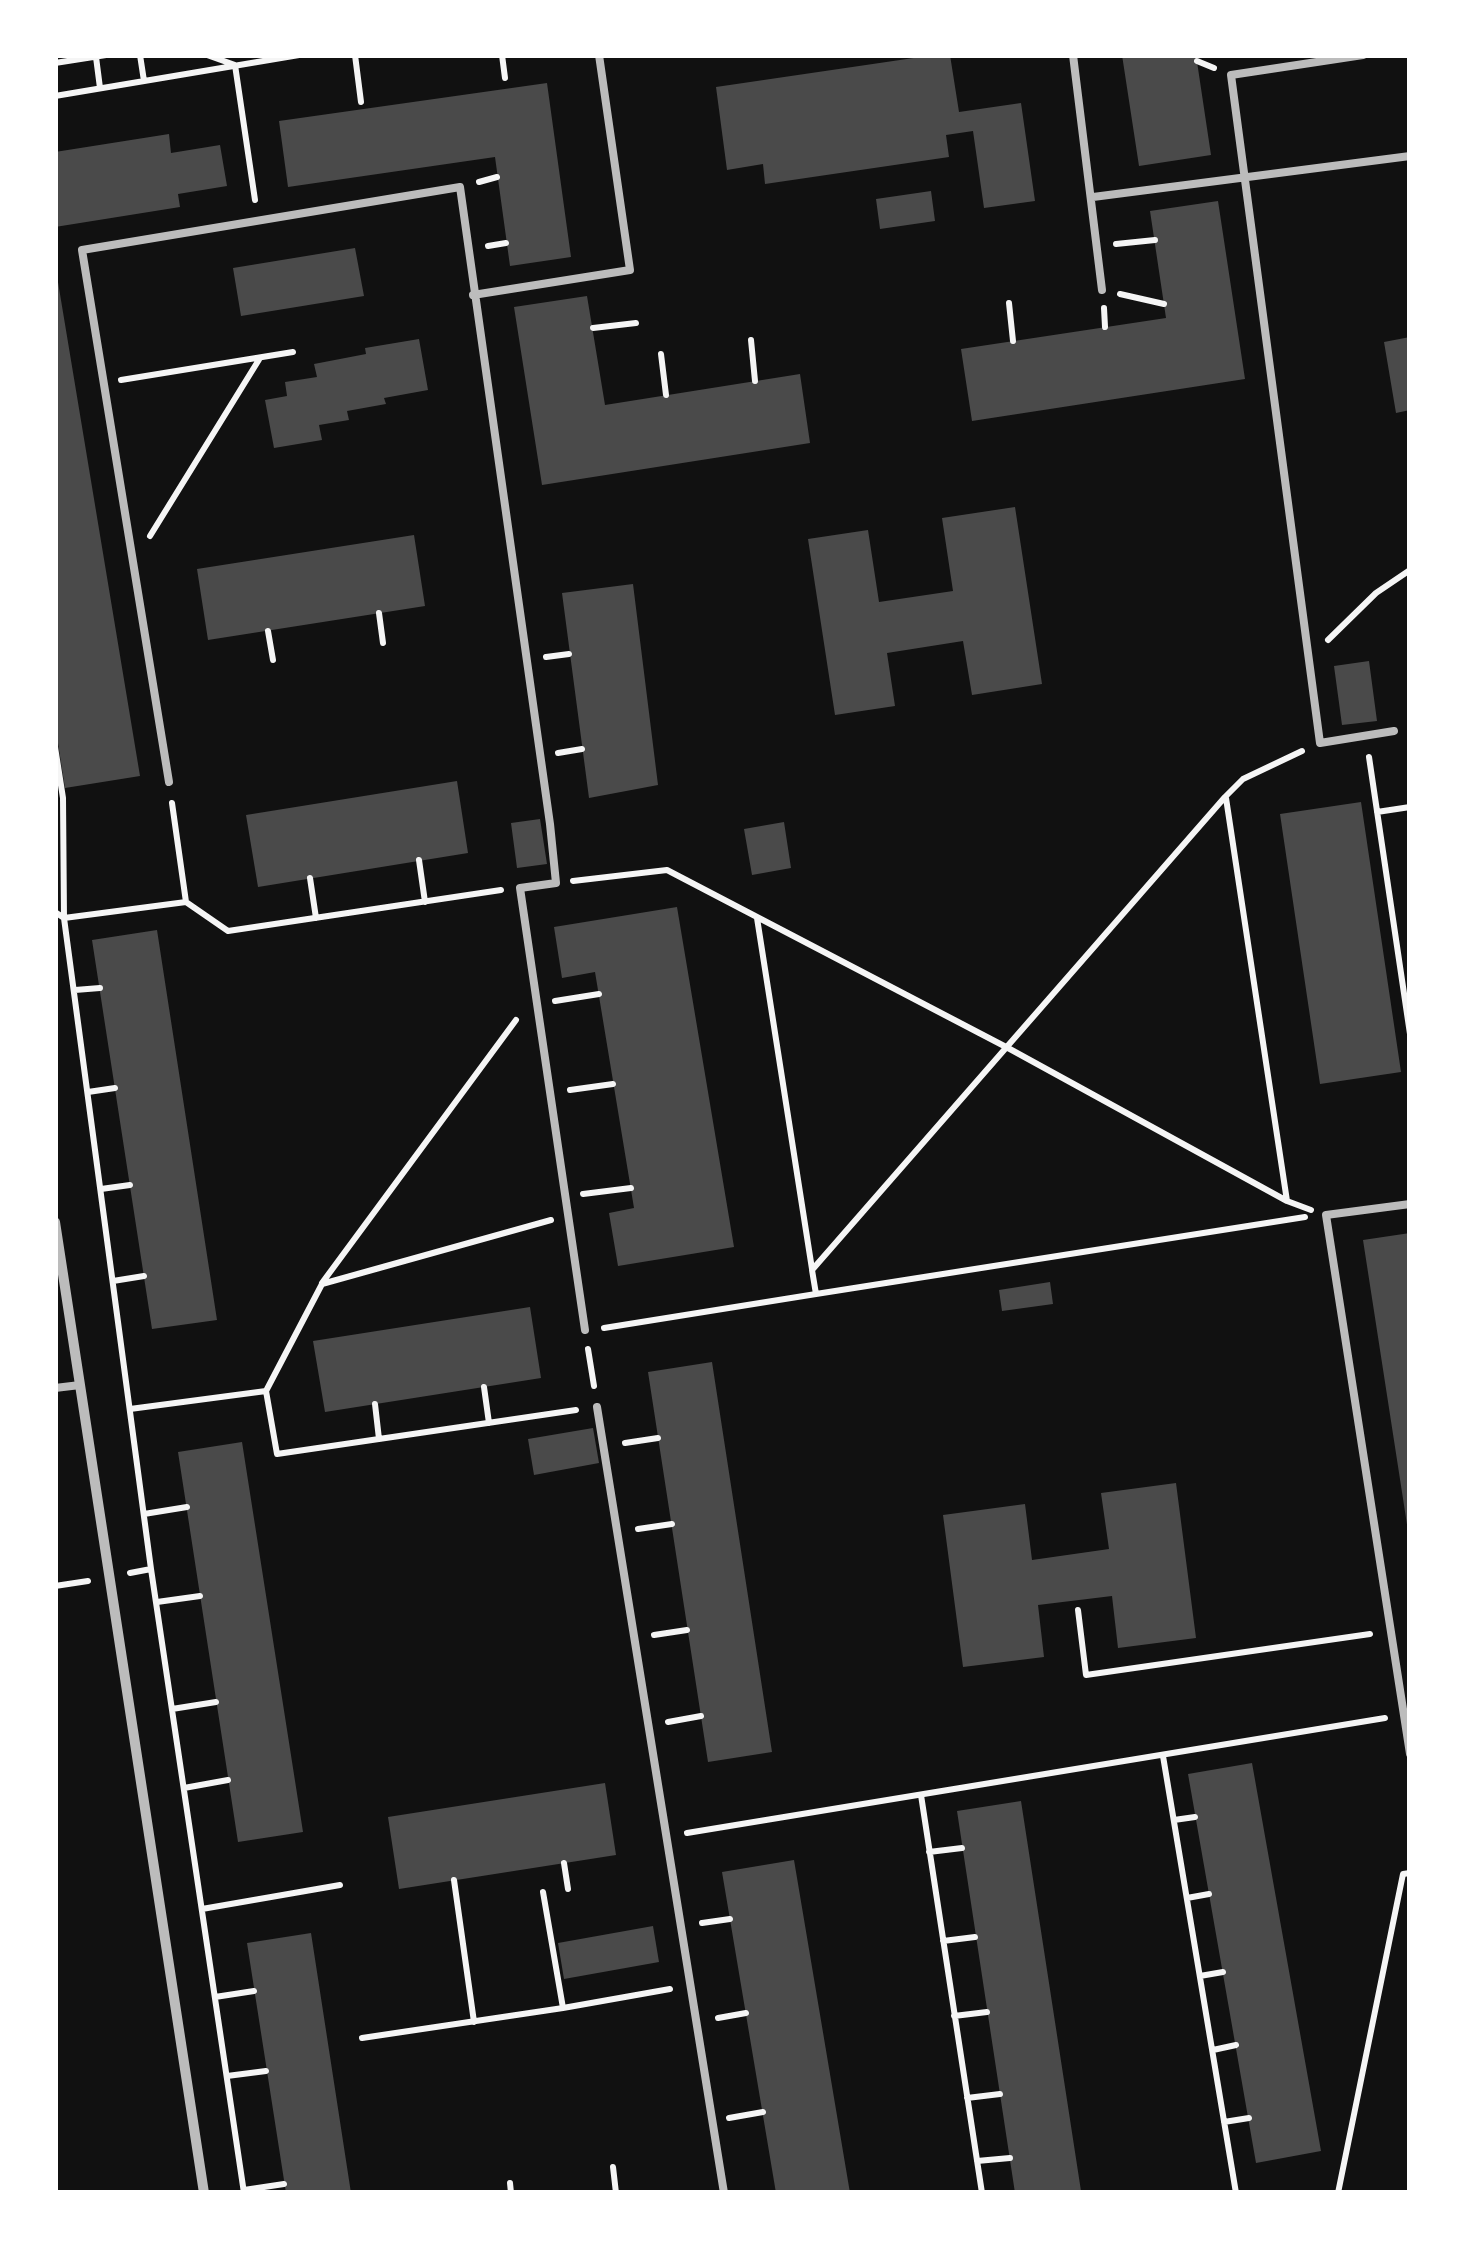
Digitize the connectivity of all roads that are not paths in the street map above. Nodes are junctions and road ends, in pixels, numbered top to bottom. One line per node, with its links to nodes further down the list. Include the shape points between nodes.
1 (599, 55): 8 (lane, via 630,270)
2 (1073, 55): 6 (lane)
3 (1363, 55): 5 (lane, via 1231,75)
4 (1410, 156): 5 (lane)
5 (1246, 175): 6 (lane); 9 (lane, via 1320,743)
6 (1093, 198): 7 (lane)
7 (1102, 290)
8 (473, 295): 10 (lane, via 460,187 82,250); 13 (lane, via 524,620 556,884 520,888)
9 (1394, 730)
10 (168, 782)
11 (1410, 1204): 17 (lane, via 1326,1215)
12 (55, 1222): 14 (street)
13 (585, 1330)
14 (80, 1385): 15 (lane); 18 (street)
15 (55, 1388)
16 (597, 1407): 19 (lane)
17 (1410, 1754)
18 (204, 2193)
19 (724, 2193)

